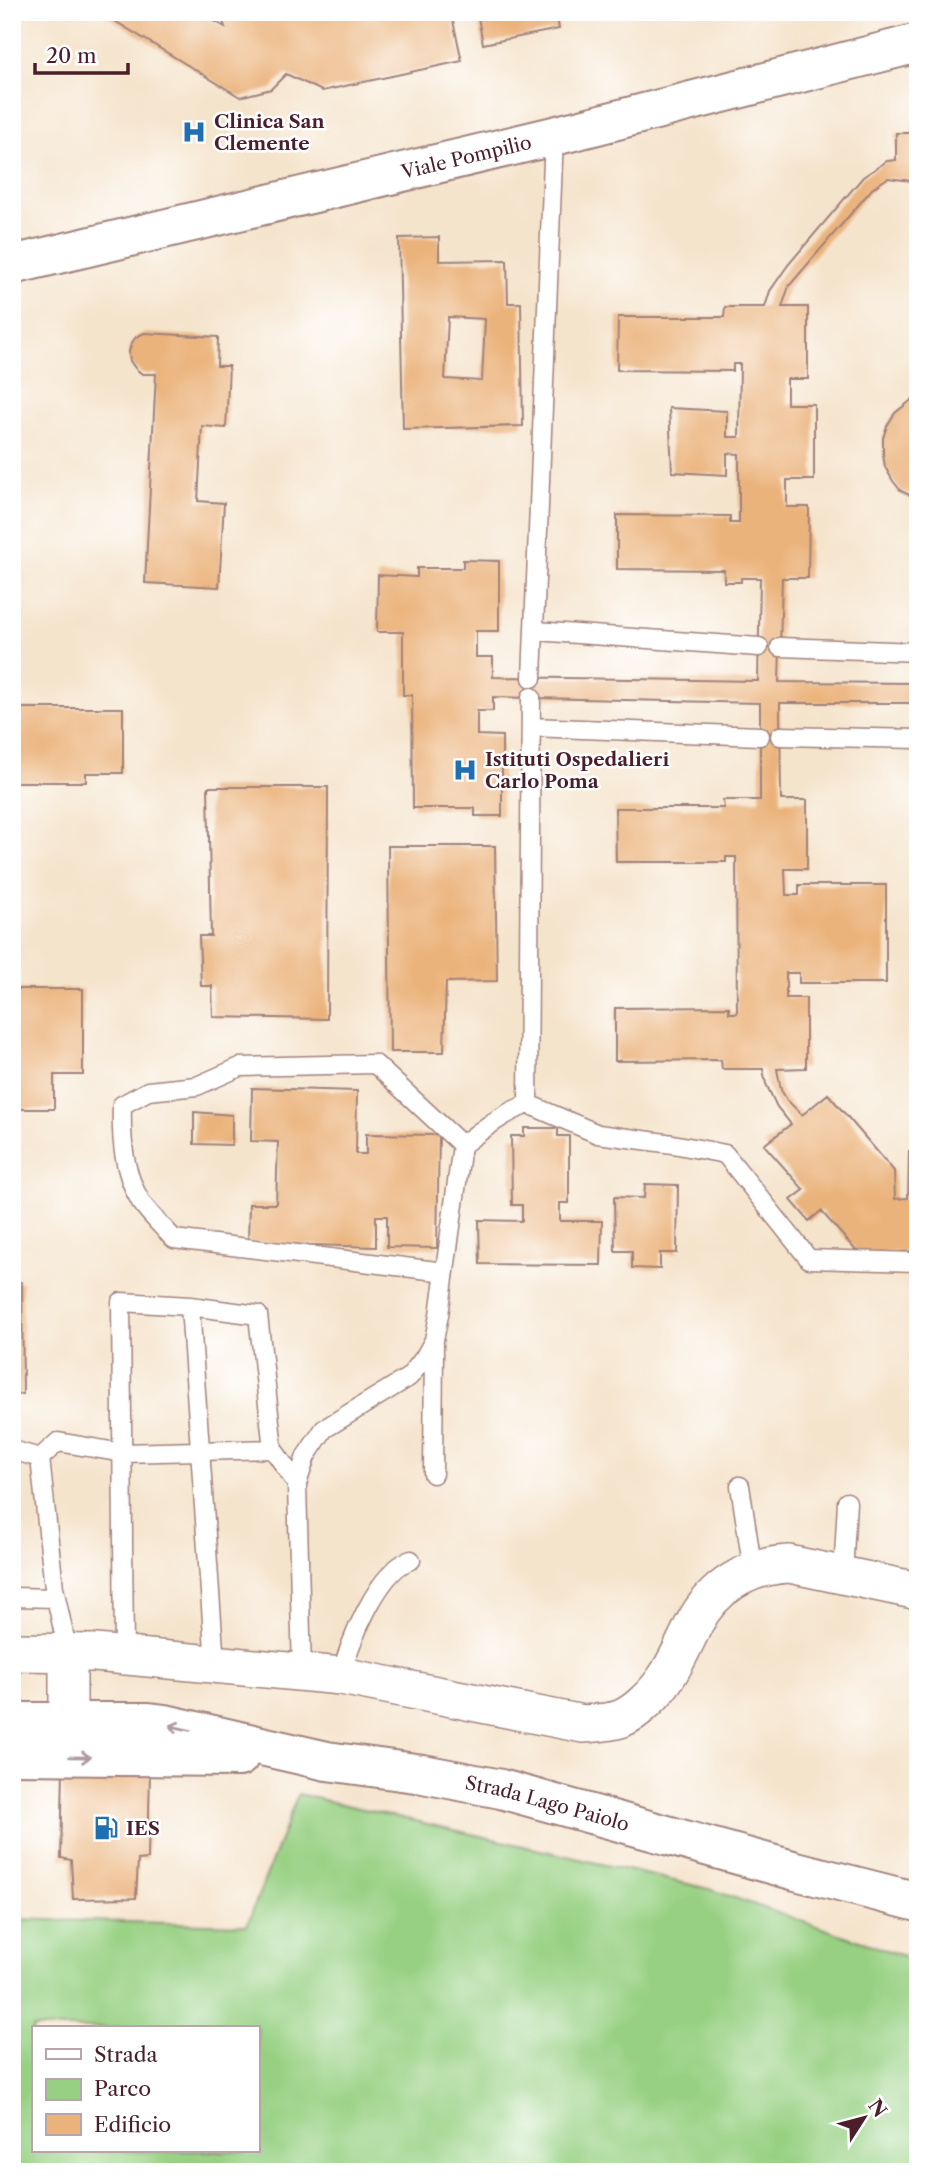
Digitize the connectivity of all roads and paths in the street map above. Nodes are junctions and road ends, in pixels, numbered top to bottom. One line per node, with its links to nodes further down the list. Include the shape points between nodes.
1 (918, 43): 2 (street, Viale Pompilio)
2 (554, 136): 3 (street, Viale Pompilio); 4 (lane)
3 (12, 265)
4 (536, 631): 6 (lane); 8 (lane)
5 (780, 647): 7 (lane)
6 (759, 648)
7 (918, 652)
8 (532, 678)
9 (531, 697): 10 (lane)
10 (531, 727): 11 (lane); 14 (lane)
11 (760, 736)
12 (780, 736): 13 (lane)
13 (918, 738)
14 (528, 1104): 15 (lane); 16 (lane, via 597,1134 725,1154 809,1259)
15 (462, 1145): 17 (lane); 17 (lane, via 375,1065 240,1067 197,1086 148,1091 122,1105 121,1139 128,1173 142,1203 174,1239)
16 (918, 1262)
17 (445, 1272): 19 (lane)
18 (190, 1306): 20 (lane, via 258,1315); 22 (lane); 23 (lane, via 121,1302)
19 (433, 1340): 25 (lane); 26 (lane, via 409,1377 324,1429 306,1456)
20 (272, 1449): 22 (lane); 26 (lane)
21 (12, 1450): 24 (lane)
22 (200, 1450): 23 (lane); 38 (lane)
23 (123, 1453): 24 (lane, via 58,1442); 37 (lane)
24 (40, 1458): 34 (lane)
25 (433, 1474)
26 (297, 1484): 39 (lane)
27 (740, 1486): 30 (lane)
28 (847, 1502): 31 (lane)
29 (411, 1560): 40 (lane, via 382,1583 354,1636)
30 (753, 1571): 31 (street, via 789,1564); 40 (street, via 726,1585 703,1609 667,1679 652,1696 638,1709 604,1723 583,1724)
31 (843, 1575): 32 (street)
32 (918, 1591)
33 (12, 1597): 34 (lane)
34 (56, 1598): 36 (lane)
35 (12, 1652): 36 (street)
36 (68, 1653): 37 (street); 42 (street)
37 (124, 1655): 38 (street)
38 (215, 1664): 39 (street)
39 (302, 1672): 40 (street)
40 (341, 1676)
41 (12, 1722): 42 (street, Strada Lago Paiolo)
42 (68, 1722): 43 (street, Strada Lago Paiolo, one-way to 42, via 165,1724)
43 (294, 1754): 44 (street, Strada Lago Paiolo, one-way to 43); 45 (street, Strada Lago Paiolo, via 501,1789)
44 (12, 1755)
45 (796, 1871): 46 (street, Strada Lago Paiolo); 47 (street, Strada Lago Paiolo)
46 (918, 1902)
47 (918, 1928)

